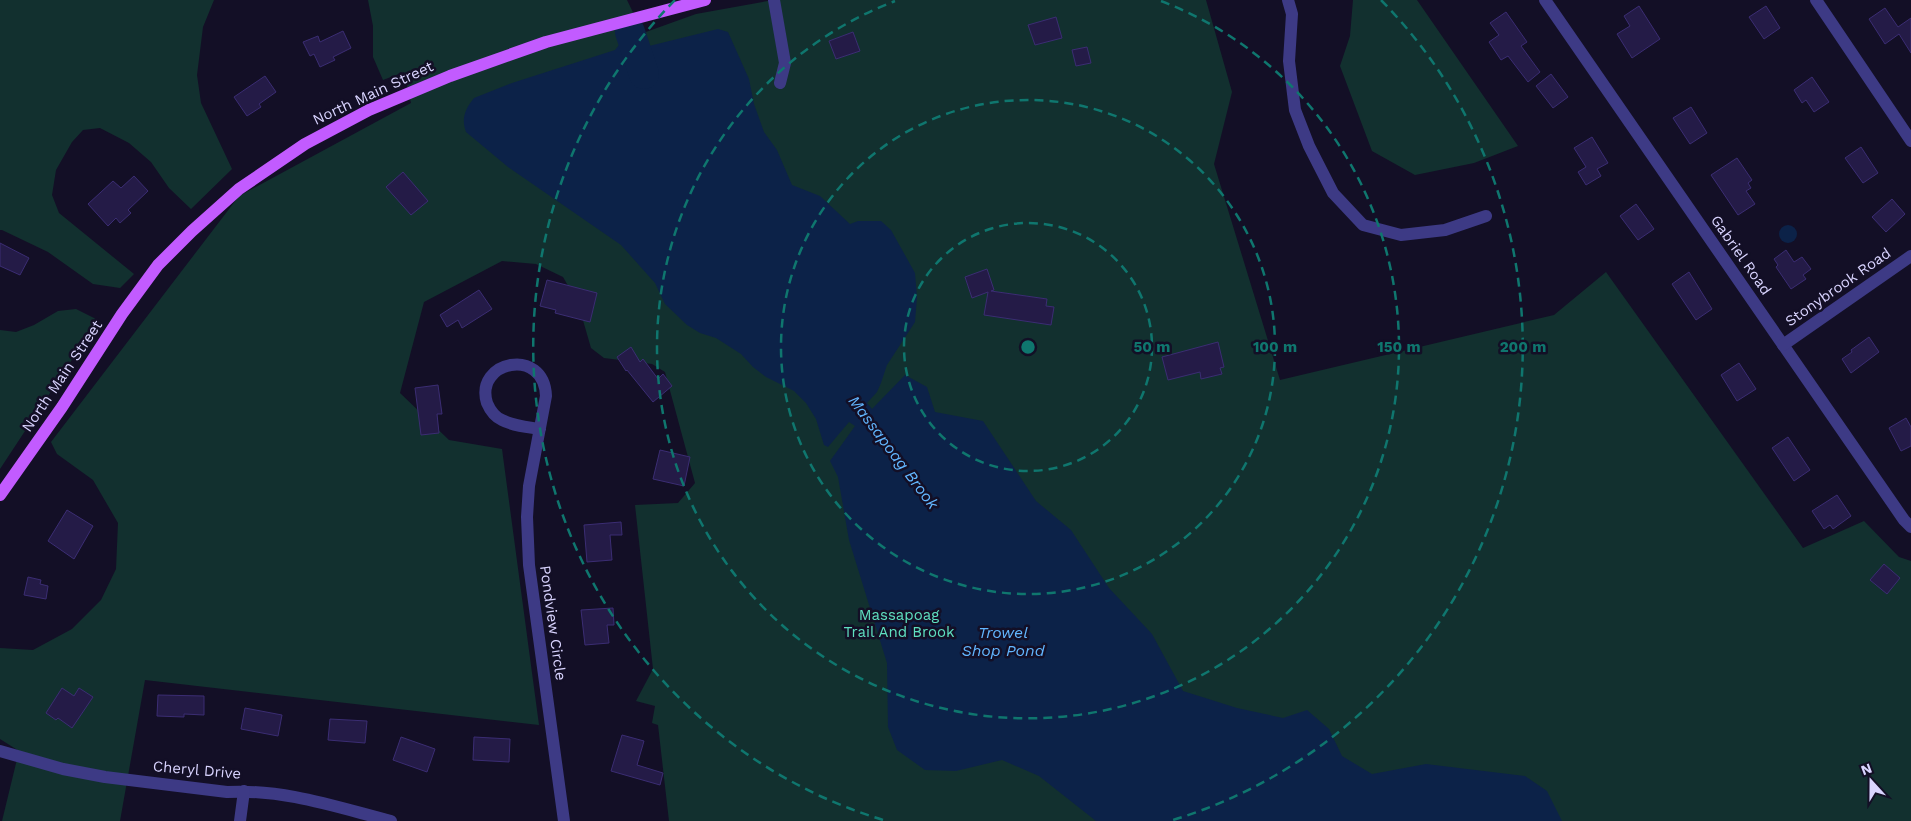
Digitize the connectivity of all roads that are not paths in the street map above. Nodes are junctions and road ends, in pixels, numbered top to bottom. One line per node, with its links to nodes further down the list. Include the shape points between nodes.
1 (705, 0): 12 (main road, North Main Street, via 546,42 450,76 369,110 305,144 239,189 158,264)
2 (774, 0): 6 (street, via 785,63)
3 (1288, 0): 8 (street, via 1292,14 1289,60 1295,110 1333,193 1363,225 1401,235 1445,230)
4 (1545, 0): 10 (street, Gabriel Road)
5 (1816, 0): 7 (street)
6 (780, 83)
7 (1911, 141)
8 (1486, 216)
9 (1911, 256): 10 (street, Stonybrook Road)
10 (1783, 345): 13 (street, Gabriel Road)
11 (540, 429): 11 (street, Pondview Circle, via 546,396 541,378 520,364 502,367 486,386 486,400 492,412 508,422); 18 (street, Pondview Circle, via 529,486 528,556)
12 (0, 495)
13 (1911, 527)
14 (0, 752): 15 (street, Cheryl Drive, via 105,777 227,792)
15 (244, 791): 16 (street); 17 (street, Cheryl Drive, via 299,796)
16 (240, 821)
17 (391, 821)
18 (564, 821)

